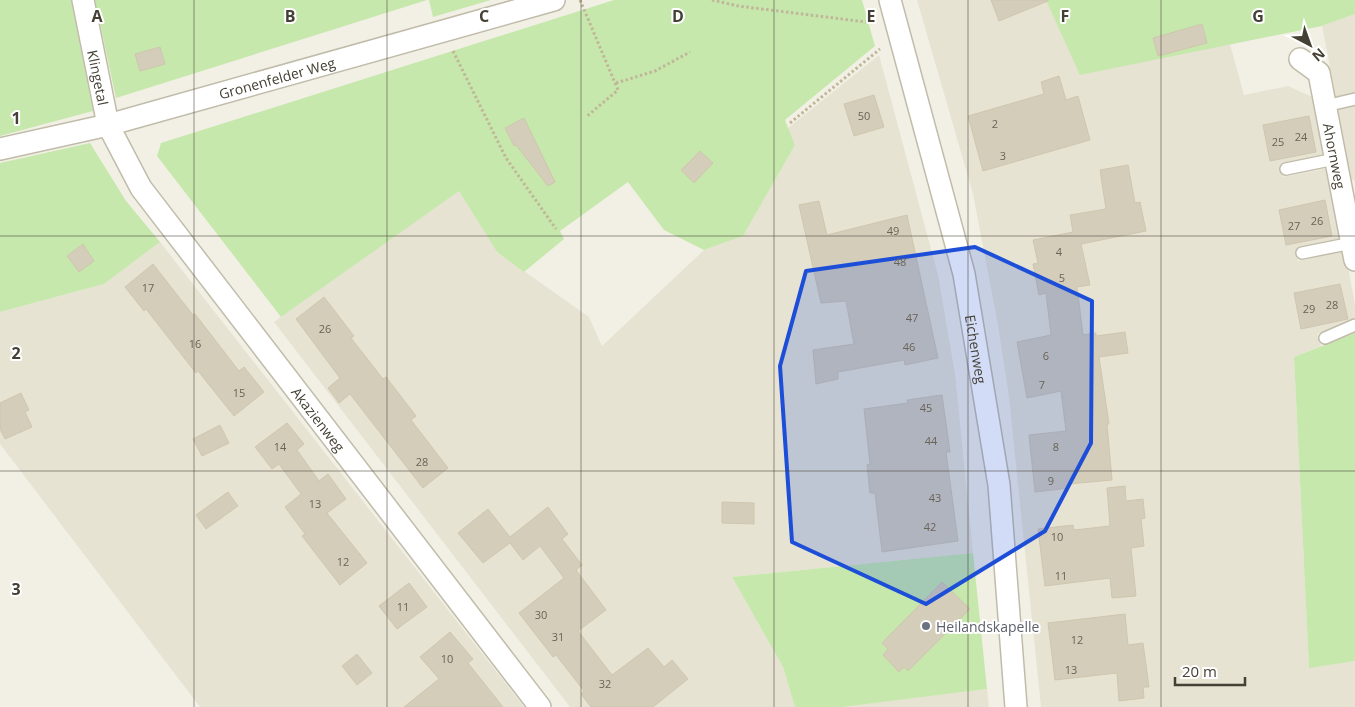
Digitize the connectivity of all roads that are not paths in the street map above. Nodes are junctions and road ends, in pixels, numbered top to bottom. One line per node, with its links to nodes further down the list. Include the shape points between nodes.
1 (83, 0): 7 (street, Klingetal)
2 (554, 0): 7 (street, Gronenfelder Weg)
3 (890, 0): 17 (street, Eichenweg, via 965,283 999,485)
4 (1300, 60): 6 (street, Ahornweg, via 1319,73)
5 (1355, 99): 6 (lane)
6 (1325, 106): 9 (street, Ahornweg)
7 (108, 125): 8 (street, Gronenfelder Weg); 16 (street, Akazienweg, via 141,188)
8 (0, 149)
9 (1335, 160): 10 (lane); 11 (street, Ahornweg)
10 (1286, 168)
11 (1349, 192): 12 (street, Ahornweg)
12 (1353, 251): 13 (lane)
13 (1302, 253)
14 (1355, 325): 15 (lane)
15 (1325, 338)
16 (540, 707)
17 (1016, 707)

